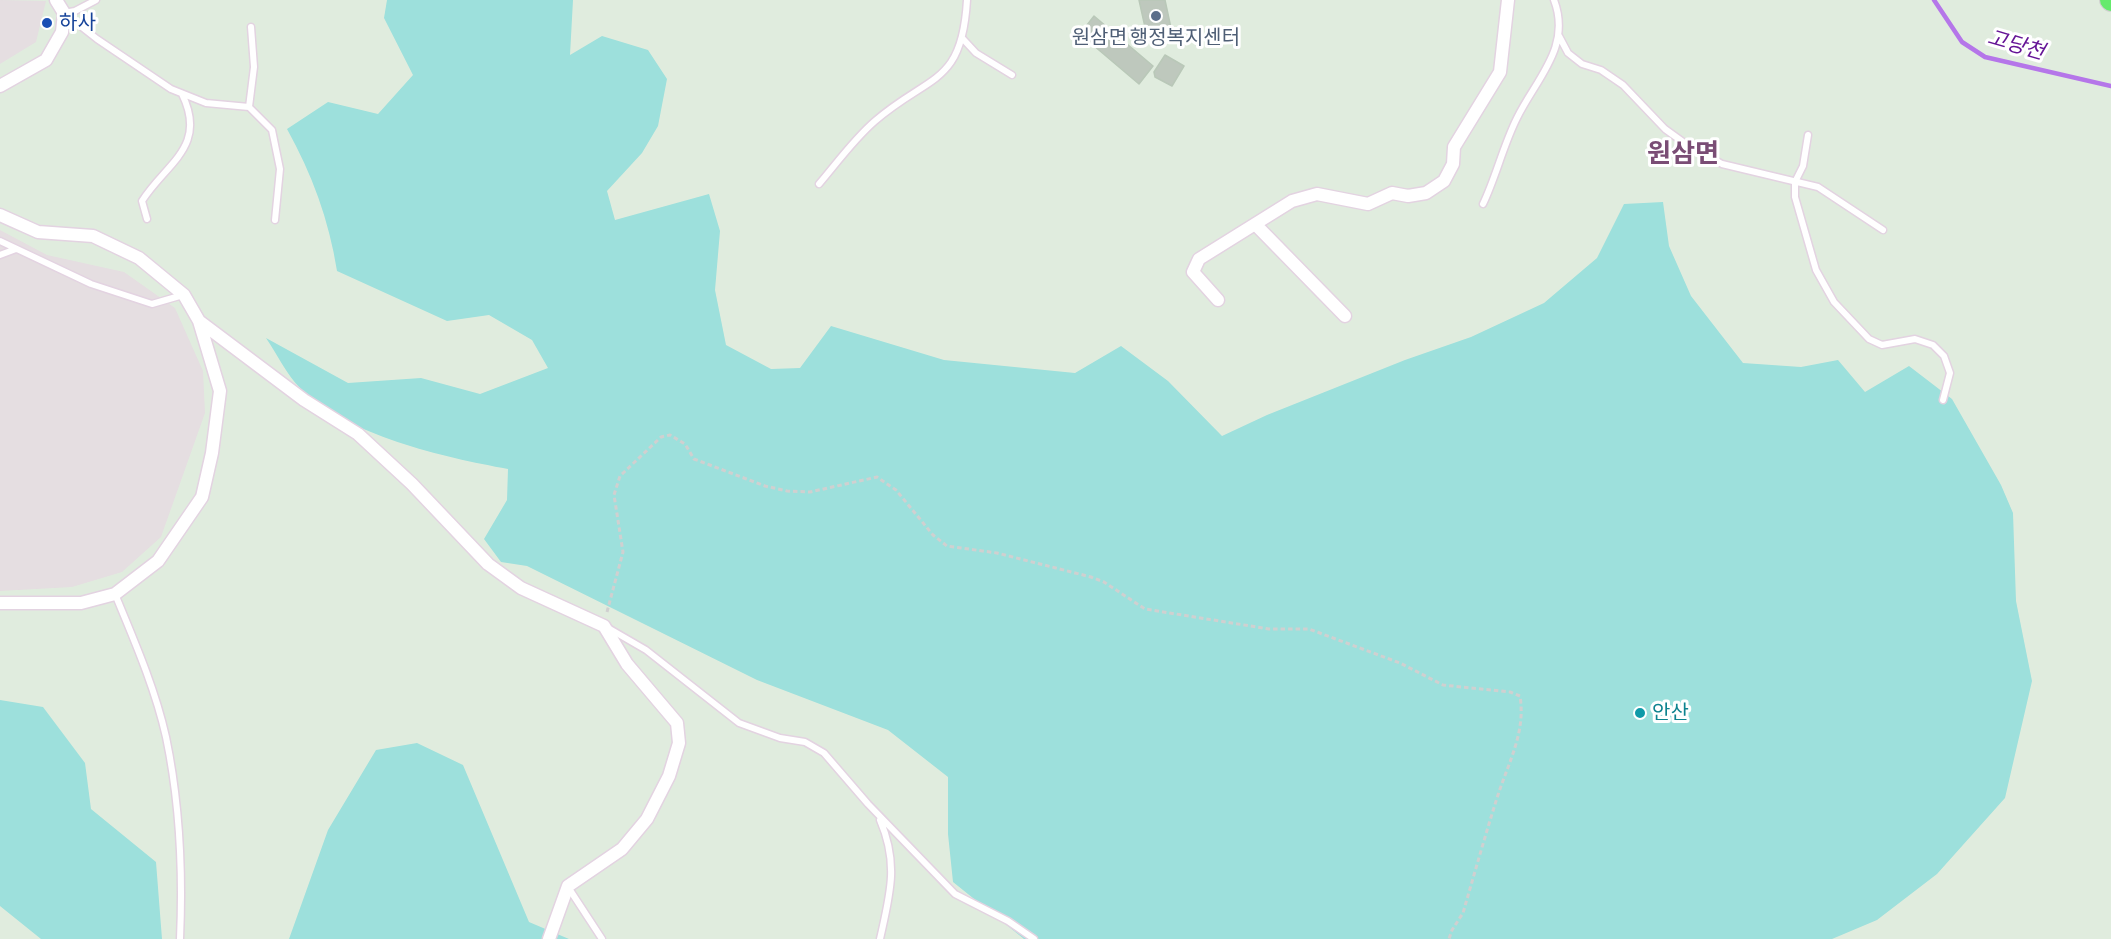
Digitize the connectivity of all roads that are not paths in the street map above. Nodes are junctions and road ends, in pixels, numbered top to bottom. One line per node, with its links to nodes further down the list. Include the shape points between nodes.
1 (57, 0): 6 (street)
2 (96, 0): 6 (lane)
3 (967, 0): 9 (lane)
4 (1508, 0): 21 (street, via 1500,72 1459,136 1453,164 1444,181 1426,193 1392,193 1368,204 1317,194 1292,201)
5 (1554, 0): 8 (lane)
6 (64, 13): 11 (street, via 62,32 46,60); 12 (lane)
7 (251, 27): 13 (lane, via 254,67)
8 (1560, 36): 15 (lane, via 1568,54 1623,85 1683,142 1722,164); 17 (lane, via 1552,60 1517,118)
9 (963, 39): 10 (lane, via 976,53); 16 (lane, via 953,62 873,123)
10 (1012, 75)
11 (0, 86)
12 (182, 94): 13 (lane, via 206,103); 19 (lane, via 192,114 188,139 176,163 152,185 142,201)
13 (249, 107): 20 (lane, via 272,130 280,169)
14 (1808, 135): 15 (lane, via 1803,166)
15 (1795, 182): 22 (lane, via 1818,187); 30 (lane, via 1795,197 1816,270 1834,302 1869,339 1882,345 1915,339 1933,345 1944,356 1950,373)
16 (819, 184)
17 (1483, 204)
18 (0, 215): 26 (street, via 38,232 93,236 139,258)
19 (147, 219)
20 (274, 220)
21 (1255, 224): 27 (street, via 1199,259 1193,272); 28 (street)
22 (1883, 231)
23 (0, 241): 24 (lane)
24 (17, 248): 25 (lane); 26 (lane, via 91,284 152,304)
25 (0, 255)
26 (184, 295): 29 (street)
27 (1218, 300)
28 (1345, 316)
29 (199, 321): 31 (street, via 220,391 202,497 158,561); 33 (street, via 304,400 358,434 489,564 521,588)
30 (1943, 400)
31 (115, 594): 32 (street, via 81,603); 36 (lane, via 138,649 166,736 179,820)
32 (0, 603)
33 (602, 625): 34 (lane, via 646,650 739,723 780,738 806,742 824,753); 35 (street, via 627,664 677,723 680,743 669,776 647,819 622,849)
34 (878, 814): 39 (lane, via 890,842 893,877); 40 (lane, via 954,894)
35 (568, 886): 37 (street); 38 (lane)
36 (180, 939)
37 (549, 939)
38 (602, 939)
39 (880, 939)
40 (1034, 939)

